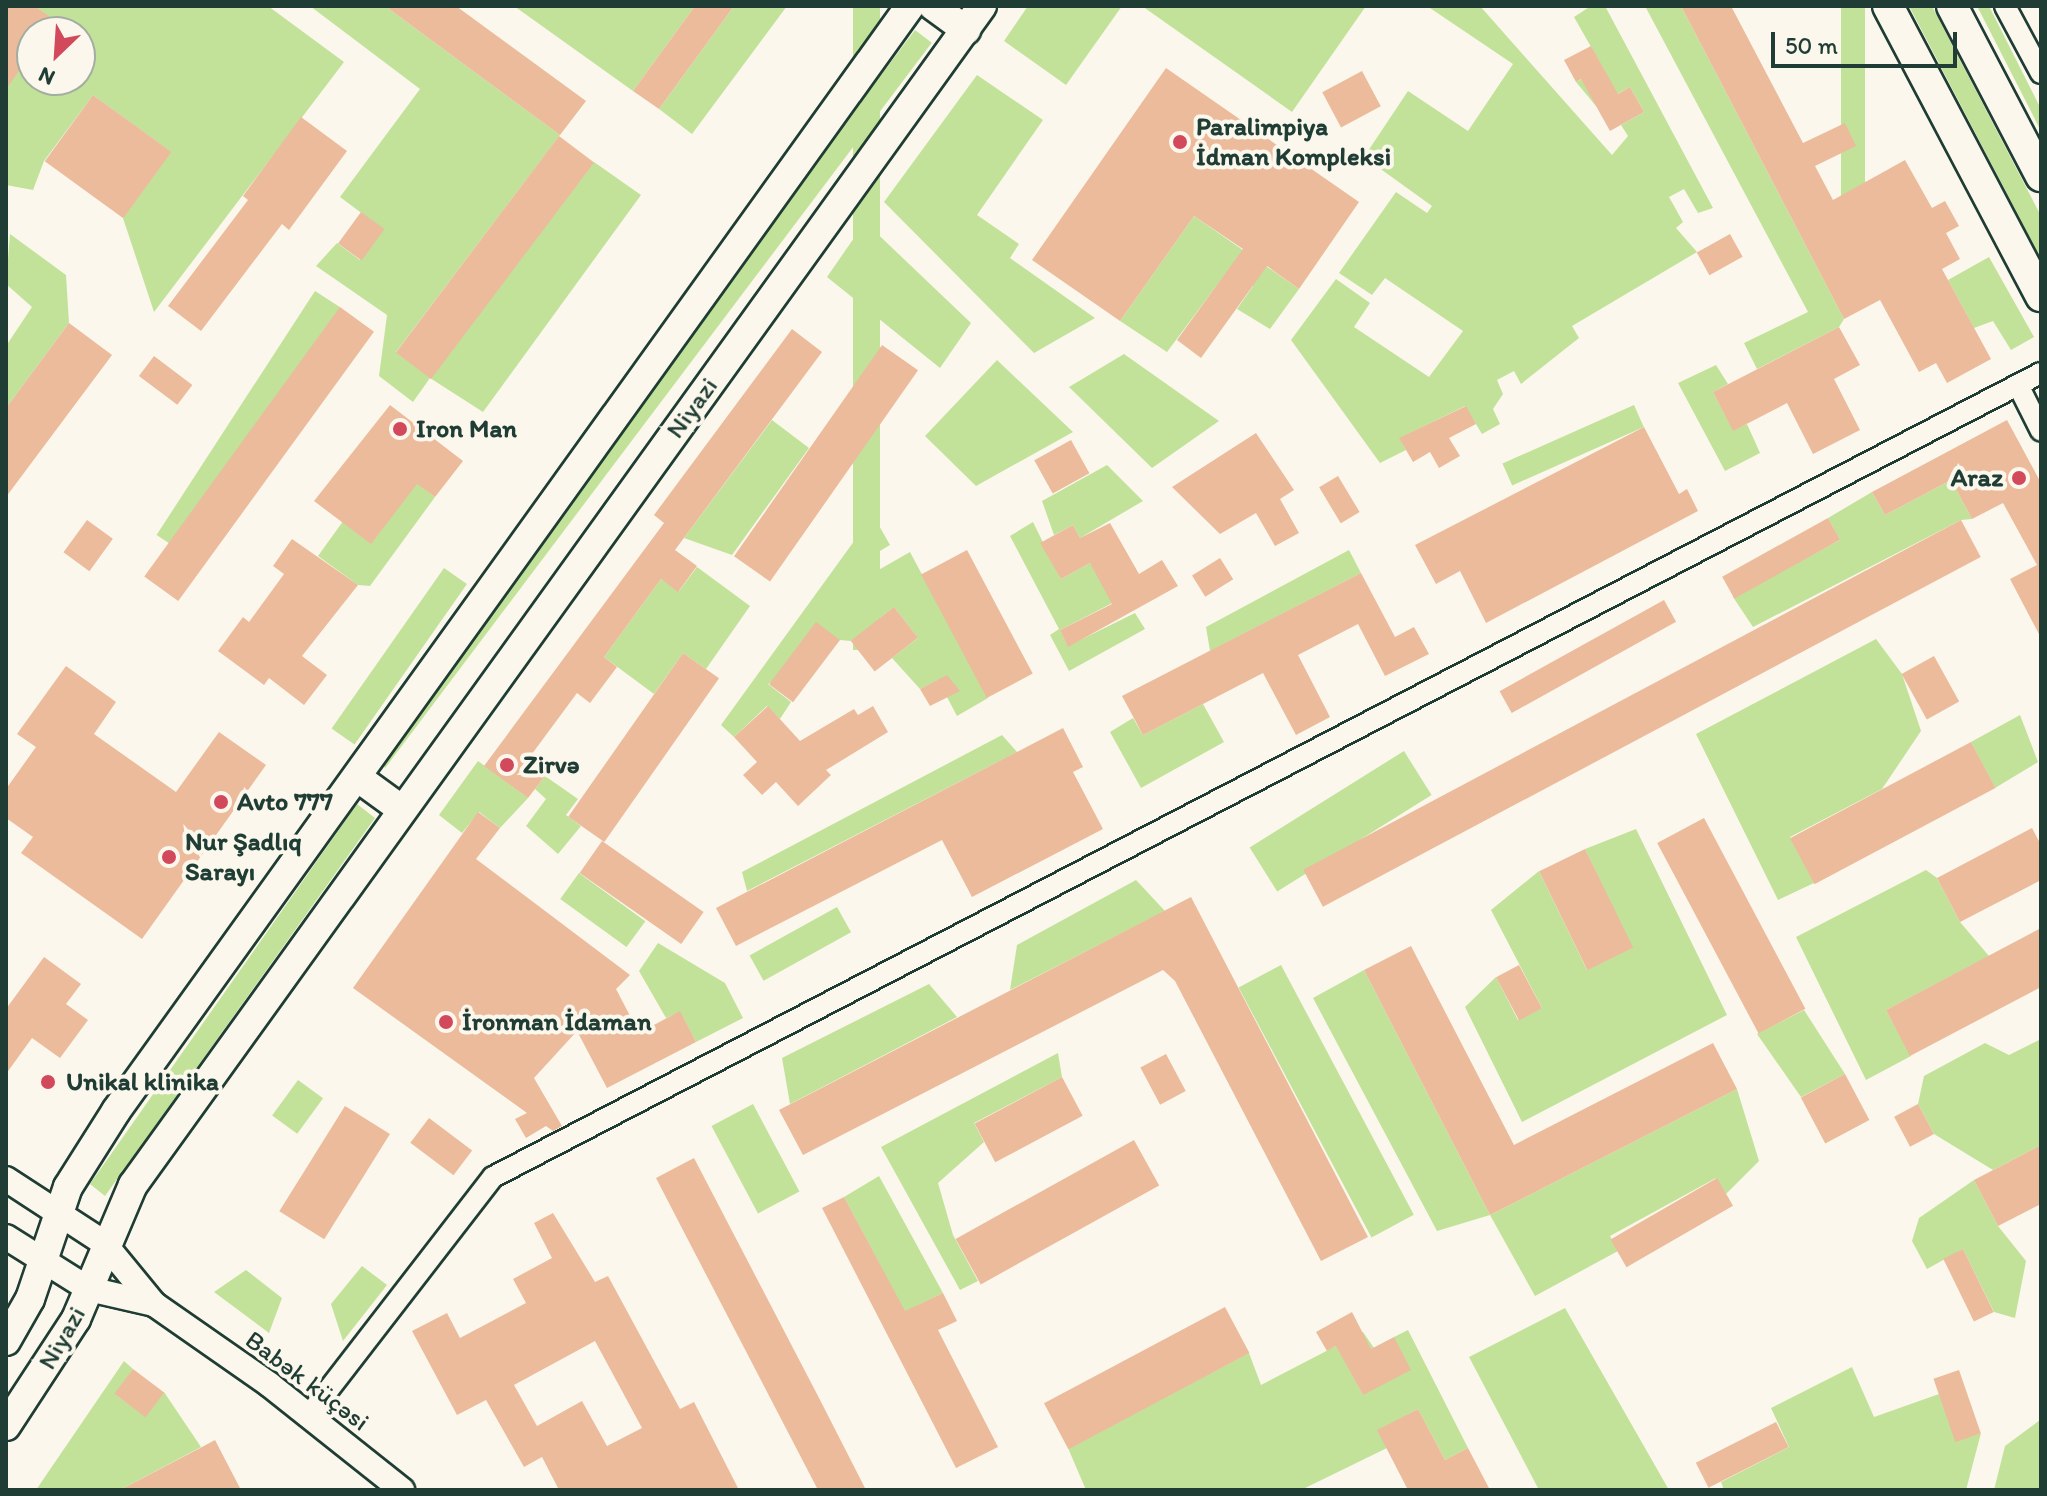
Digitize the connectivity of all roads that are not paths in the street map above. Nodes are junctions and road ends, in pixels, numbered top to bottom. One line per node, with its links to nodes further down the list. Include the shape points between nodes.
1 (910, 6): 14 (main road)
2 (933, 6): 7 (main road)
3 (982, 6): 7 (main road, Niyazi)
4 (1888, 6): 10 (main road)
5 (1952, 6): 9 (main road)
6 (2005, 6): 8 (street)
7 (966, 30): 15 (main road, Niyazi)
8 (2041, 73)
9 (2041, 176)
10 (2041, 296)
11 (2041, 373): 12 (street)
12 (2018, 385): 13 (street); 24 (street, via 493,1177)
13 (2041, 431)
14 (357, 777): 15 (main road); 17 (main road, via 116,1111 79,1166)
15 (401, 809): 19 (main road, Niyazi, via 133,1185)
16 (6, 1179): 17 (street)
17 (56, 1215): 19 (street); 20 (main road)
18 (6, 1237): 20 (street)
19 (104, 1243): 21 (main road, Niyazi); 22 (street)
20 (42, 1263): 21 (street); 23 (main road, via 30,1299)
21 (89, 1289): 22 (street); 25 (main road, Niyazi, via 60,1346)
22 (154, 1304): 24 (street, Babək küçəsi)
23 (6, 1341)
24 (309, 1415): 26 (street, Babək küçəsi)
25 (6, 1426)
26 (402, 1490)

